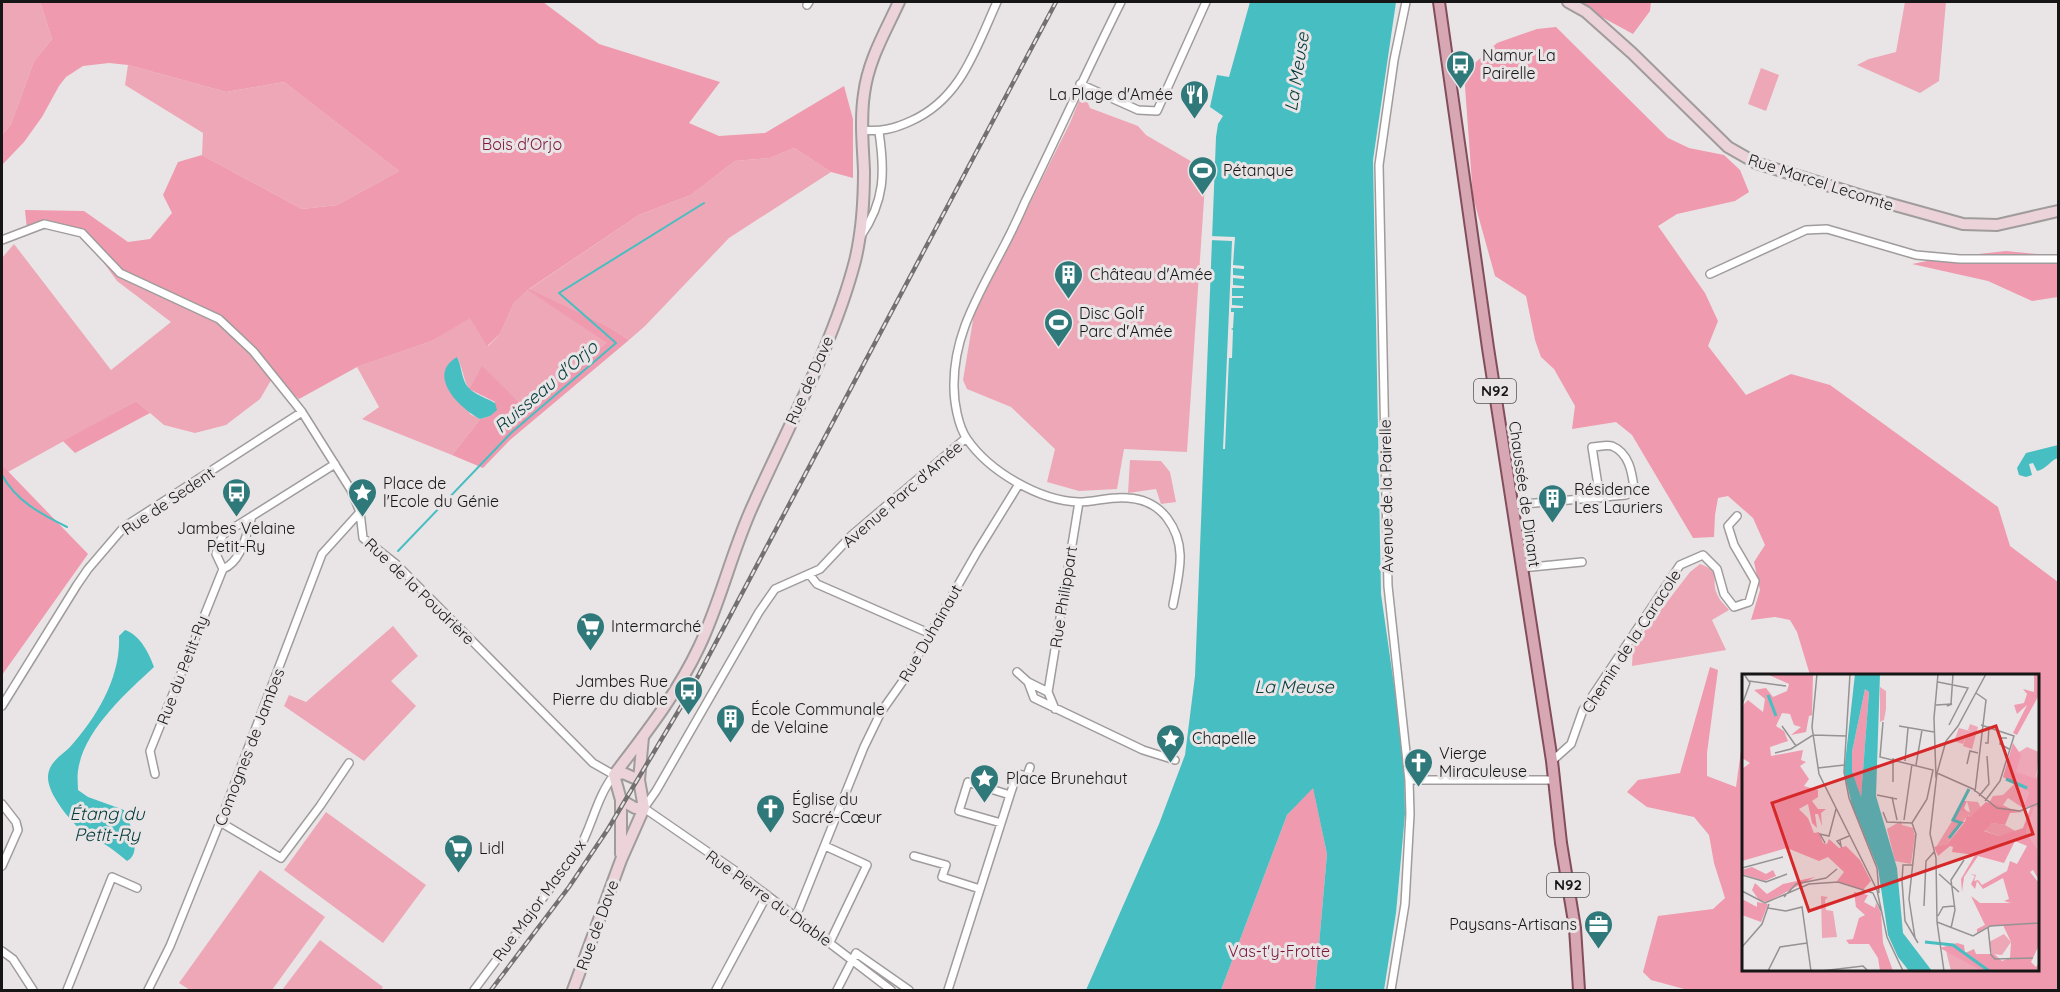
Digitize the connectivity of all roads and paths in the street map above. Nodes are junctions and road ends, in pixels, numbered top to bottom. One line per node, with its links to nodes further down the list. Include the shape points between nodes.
1 (898, 2): 9 (main road, Rue de Dave, via 867,77)
2 (997, 2): 10 (street, via 956,87 920,117)
3 (1121, 2): 8 (street, Avenue Parc d'Amée)
4 (1206, 2): 8 (street, via 1157,111 1138,110)
5 (1406, 2): 45 (street, Avenue de la Pairelle, via 1379,165 1388,586)
6 (1439, 2): 22 (main road, Chaussée de Dinant / N92)
7 (1568, 2): 11 (main road, Rue Marcel Lecomte, via 1586,12 1632,53 1728,147 1756,163 1963,224 1997,225)
8 (1080, 84): 17 (street, Avenue Parc d'Amée, via 961,332 954,387)
9 (862, 130): 10 (street); 12 (main road, Rue de Dave, via 864,173)
10 (879, 132): 12 (street, via 883,179 872,220)
11 (2058, 211)
12 (859, 239): 37 (main road, Rue de Dave, via 830,333 747,519 708,628 675,692)
13 (2, 240): 16 (street, Rue de la Poudrière, via 44,224 82,233 120,273 219,319 253,351)
14 (2058, 259): 15 (street, via 1916,255 1827,229 1806,230)
15 (1710, 274)
16 (302, 412): 18 (street, Rue de la Poudrière); 35 (street, Rue de Sedent, via 124,527 88,569)
17 (966, 438): 19 (street, via 989,463); 29 (street, Avenue Parc d'Amée, via 852,535 820,569)
18 (335, 464): 23 (street, Rue de la Poudrière); 24 (street, Rue du Petit-Ry)
19 (1018, 484): 21 (street); 31 (street, Rue Duhainaut)
20 (1600, 498): 20 (street, via 1626,495 1634,488 1632,468 1622,453 1610,446 1592,447); 22 (street)
21 (1078, 502): 30 (street, via 1127,497 1152,504 1162,512 1175,529 1181,548); 34 (street, Rue Philippart)
22 (1512, 505): 28 (main road, Chaussée de Dinant / N92)
23 (360, 512): 43 (street, Rue de la Poudrière, via 363,538 396,564 593,762); 51 (street, Comognes de Jambes, via 322,554)
24 (252, 516): 27 (street, Rue du Petit-Ry, via 238,556 232,565); 27 (street, Rue du Petit-Ry, via 222,535 216,554)
25 (1737, 516): 39 (street, Chemin de la Caracole, via 1728,526 1755,581 1749,602 1734,607 1724,594 1717,569 1703,555 1680,565 1583,710 1570,744)
26 (1582, 562): 28 (street)
27 (223, 568): 42 (street, Rue du Petit-Ry, via 150,751)
28 (1521, 568): 39 (main road, Chaussée de Dinant / N92)
29 (808, 574): 31 (street, via 817,584); 50 (street, Avenue Parc d'Amée, via 776,589 759,612)
30 (1173, 605)
31 (931, 634): 53 (street, Rue Duhainaut, via 881,712)
32 (1017, 672): 33 (street)
33 (1028, 682): 34 (street); 36 (street, via 1034,698)
34 (1048, 692): 36 (street)
35 (2, 706)
36 (1055, 709): 38 (street, via 1143,750)
37 (643, 737): 43 (main road, Rue de Dave); 44 (main road)
38 (1175, 760)
39 (1552, 761): 46 (main road, Chaussée de Dinant / N92)
40 (349, 763): 51 (street, via 281,858)
41 (1030, 767): 47 (street, via 1027,776 1017,774)
42 (155, 774)
43 (614, 775): 44 (main road); 48 (main road, Rue de Dave); 67 (street, Rue Major Mascaux, via 605,786 578,851)
44 (639, 780): 50 (main road)
45 (1409, 780): 46 (street); 74 (street, Avenue de la Pairelle, via 1405,904)
46 (1554, 780): 75 (main road, Chaussée de Dinant / N92, via 1575,928)
47 (1010, 795): 52 (street); 52 (street, via 968,782 959,811)
48 (621, 800): 50 (main road); 55 (main road, Rue de Dave)
49 (2, 804): 56 (street, via 18,830)
50 (644, 808): 55 (main road, Rue de Dave); 59 (street, Rue Pierre du Diable)
51 (220, 822): 66 (street, Comognes de Jambes)
52 (1001, 823): 58 (street)
53 (825, 846): 60 (street, Rue Duhainaut); 61 (street, via 867,865)
54 (914, 856): 58 (street, via 946,865 942,877)
55 (621, 860): 68 (main road, Rue de Dave)
56 (2, 866)
57 (136, 888): 65 (street, via 112,877)
58 (980, 888): 73 (street)
59 (767, 895): 60 (street, Rue Pierre du Diable); 69 (street)
60 (795, 919): 61 (street, Rue Pierre du Diable)
61 (830, 942): 63 (street, Rue Pierre du Diable)
62 (2, 951): 64 (street, via 13,959)
63 (851, 961): 70 (street); 71 (street, Rue Pierre du Diable); 72 (street, via 856,953)
64 (33, 990)
65 (67, 990)
66 (148, 990)
67 (474, 990)
68 (573, 990)
69 (716, 990)
70 (837, 990)
71 (891, 990)
72 (909, 990)
73 (948, 990)
74 (1391, 990)
75 (1579, 990)

